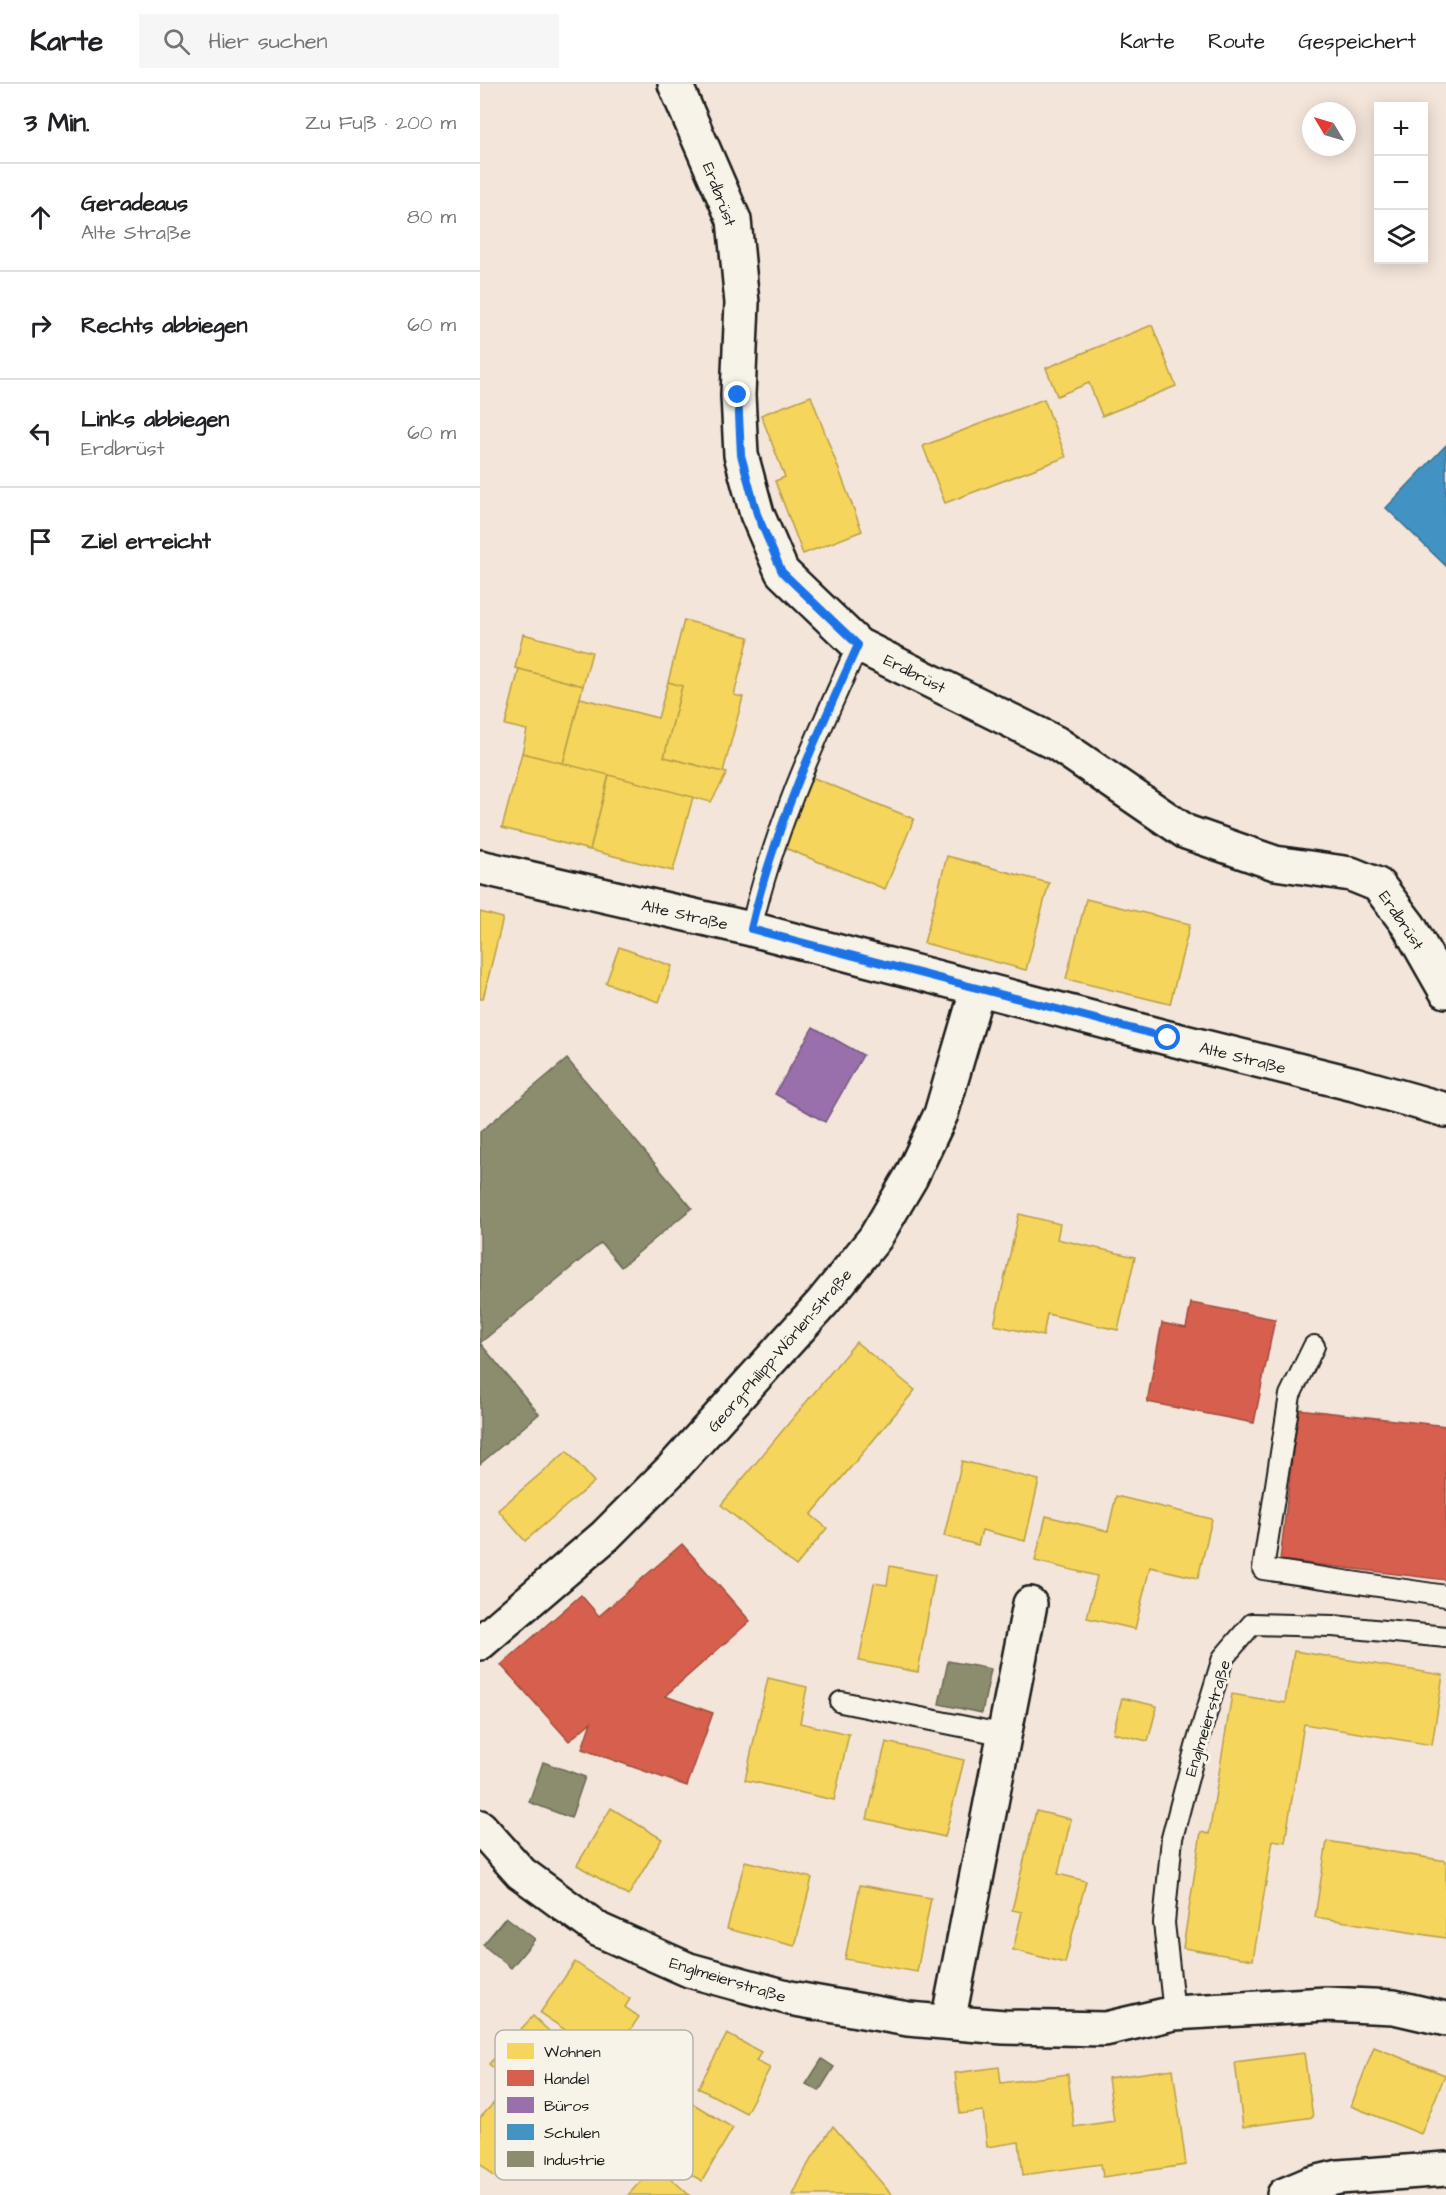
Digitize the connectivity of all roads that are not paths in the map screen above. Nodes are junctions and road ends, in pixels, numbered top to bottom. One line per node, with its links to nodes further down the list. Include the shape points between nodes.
1 (675, 84): 2 (street, Erdbrüst, via 734,220 742,303 738,395 741,455 757,514 782,572)
2 (858, 645): 4 (lane, via 804,763 761,887); 6 (street, Erdbrüst, via 1056,743 1186,832 1275,863 1351,873 1378,885 1409,926)
3 (480, 867): 4 (street, Alte Straße)
4 (751, 929): 5 (street, Alte Straße)
5 (978, 988): 7 (street, Alte Straße); 12 (street, Georg-Philipp-Wörlen-Straße, via 940,1114 911,1177 875,1238 824,1302 671,1470 605,1536)
6 (1446, 991)
7 (1446, 1110)
8 (1314, 1346): 9 (lane, via 1290,1395 1263,1569)
9 (1446, 1596)
10 (1030, 1604): 14 (street)
11 (1446, 1637): 16 (lane, Englmeierstraße, via 1333,1626 1252,1624 1222,1658 1172,1838 1164,1923)
12 (480, 1643)
13 (841, 1702): 14 (lane)
14 (1006, 1735): 18 (street)
15 (480, 1827): 18 (street, Englmeierstraße, via 521,1874 599,1930 689,1970 790,1998 908,2019)
16 (1174, 2013): 17 (street, Englmeierstraße, via 1326,2004 1394,2007); 18 (street, Englmeierstraße, via 1105,2029)
17 (1446, 2019)
18 (948, 2022)
19 (1446, 2169): 20 (street)
20 (1360, 2184): 21 (street, via 1339,2177)
21 (1305, 2191)

